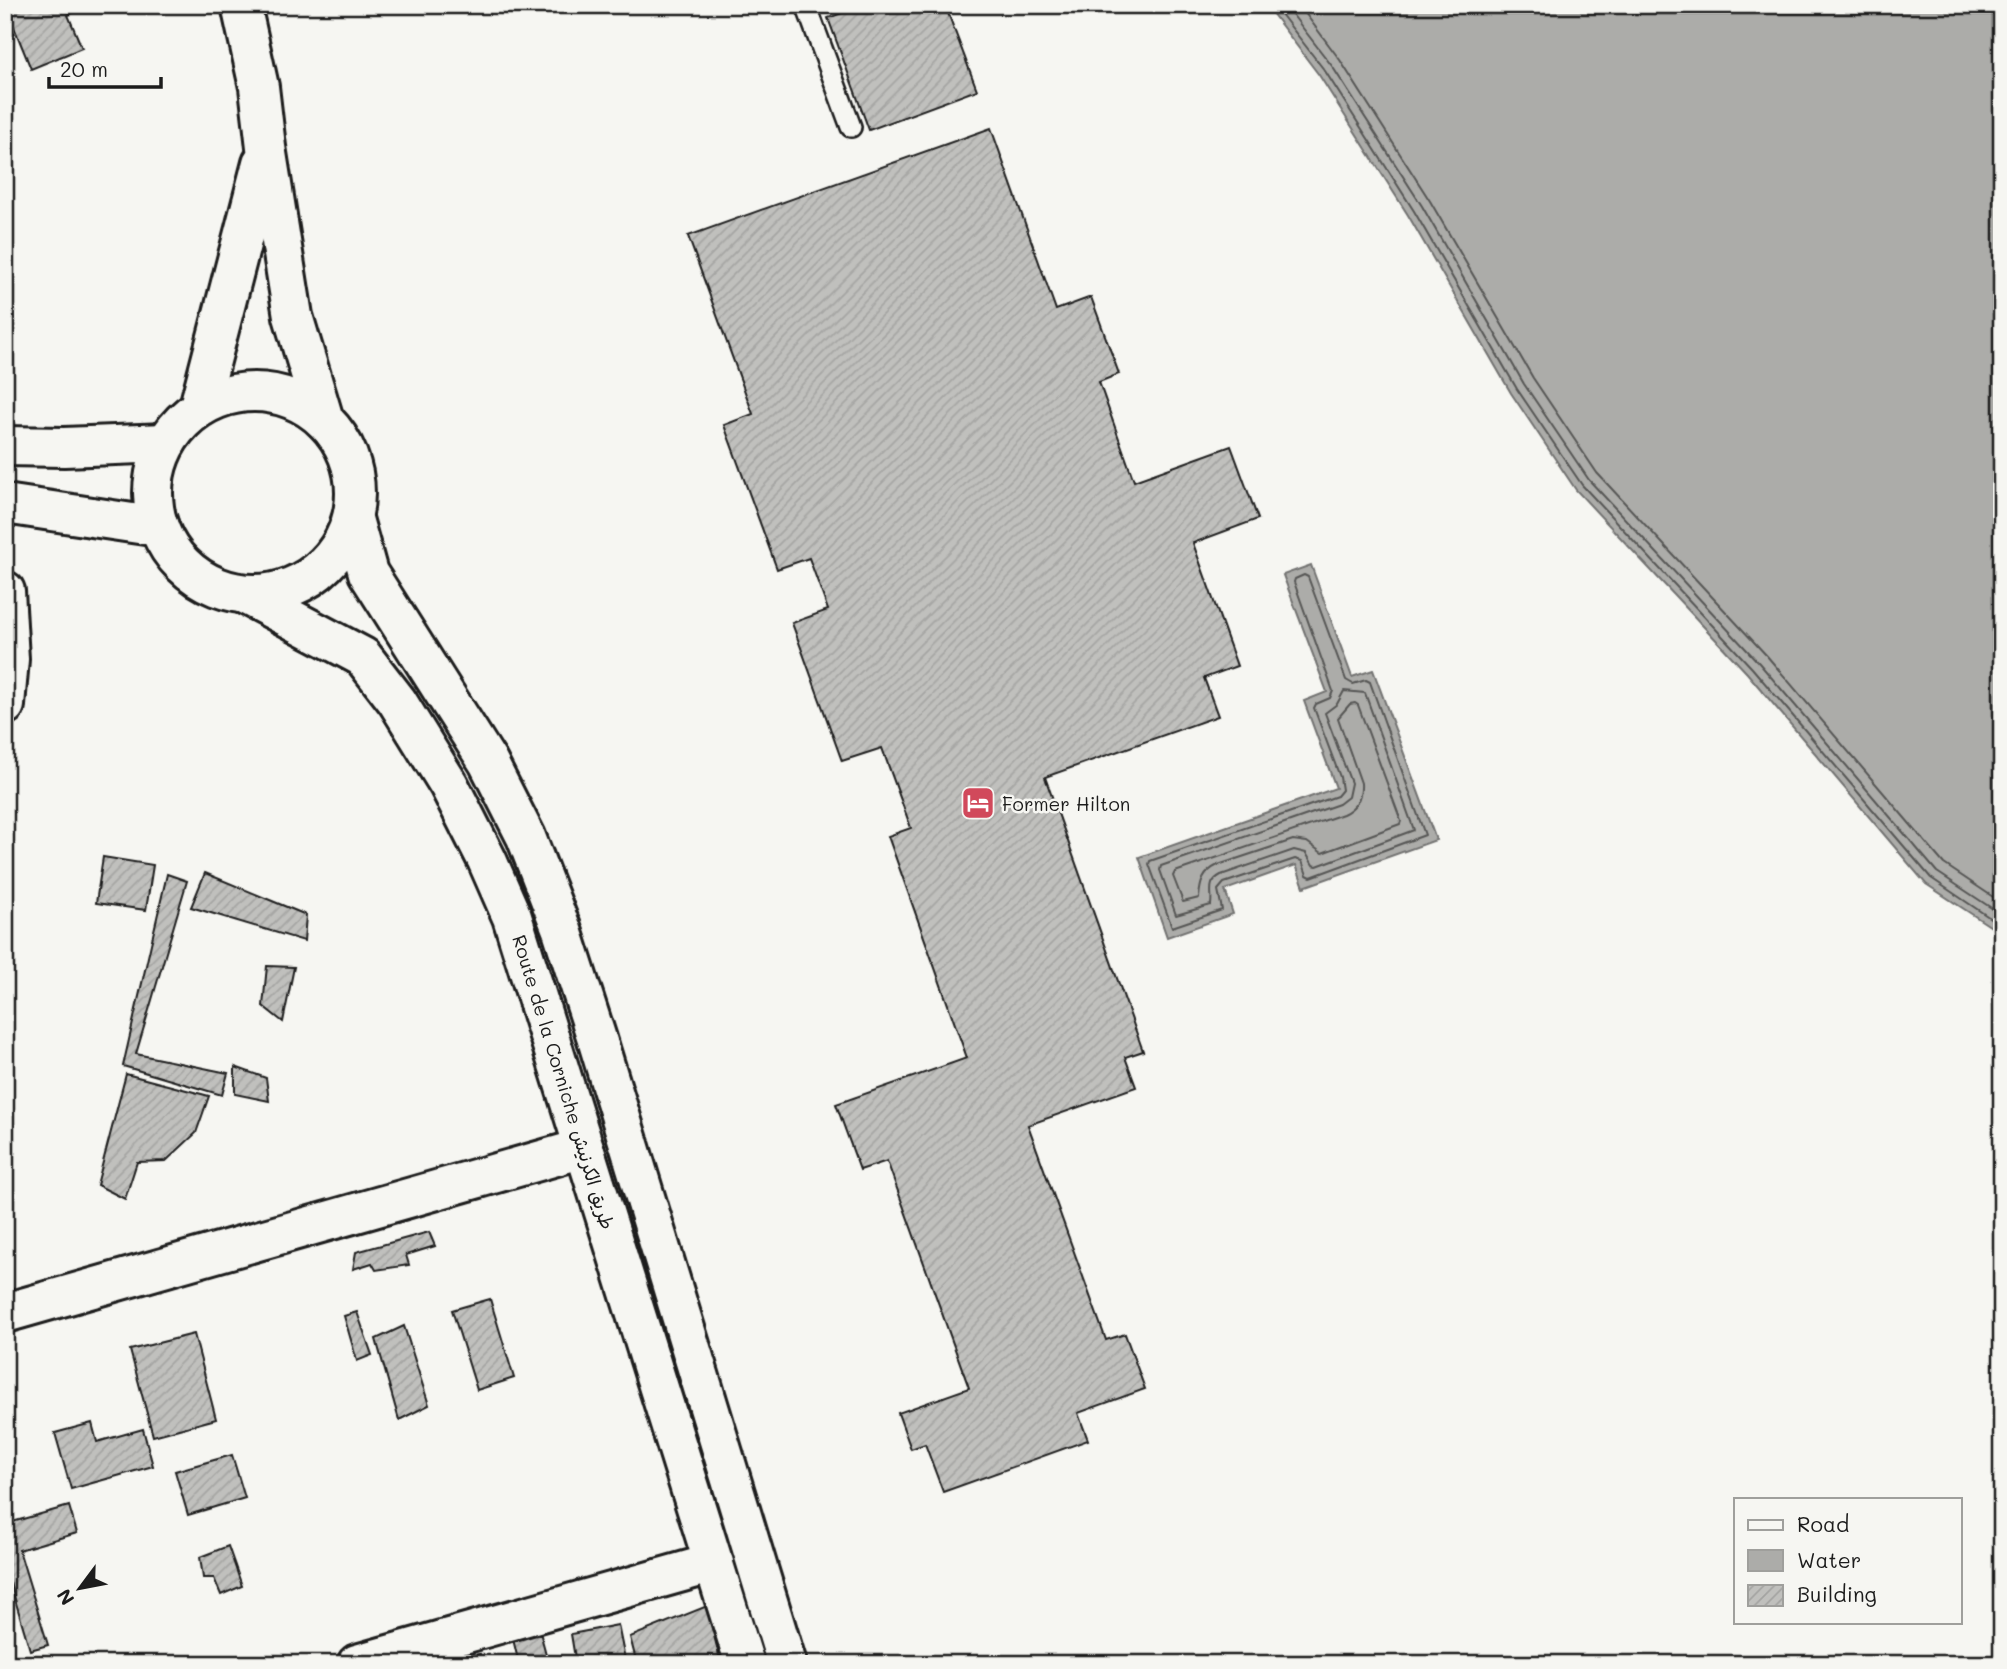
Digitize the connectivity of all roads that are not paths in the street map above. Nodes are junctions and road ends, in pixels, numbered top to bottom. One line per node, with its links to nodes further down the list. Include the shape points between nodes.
1 (241, 5): 4 (street, via 259,87)
2 (806, 5): 3 (lane)
3 (851, 127)
4 (266, 147): 5 (street); 6 (street, via 293,316)
5 (199, 407): 6 (street, via 230,394 264,391 296,401); 7 (street)
6 (324, 419): 10 (street, via 345,449 355,483)
7 (166, 443): 8 (street); 11 (street, via 156,469 153,498)
8 (5, 446)
9 (5, 505): 11 (street)
10 (353, 519): 13 (street, via 338,552 312,577 279,592); 20 (street, via 368,573 488,762 526,837 562,930)
11 (159, 527): 13 (street, via 172,552 192,572 216,586)
12 (5, 591): 14 (street, via 9,659)
13 (244, 594): 15 (street, Route de la Corniche طريق الكرنيش, via 363,657 397,701 449,785 512,917)
14 (5, 705)
15 (584, 1148): 16 (street); 17 (street, Route de la Corniche طريق الكرنيش)
16 (5, 1313)
17 (714, 1563): 18 (street); 19 (street, Route de la Corniche طريق الكرنيش)
18 (358, 1664)
19 (744, 1664)
20 (786, 1664)

